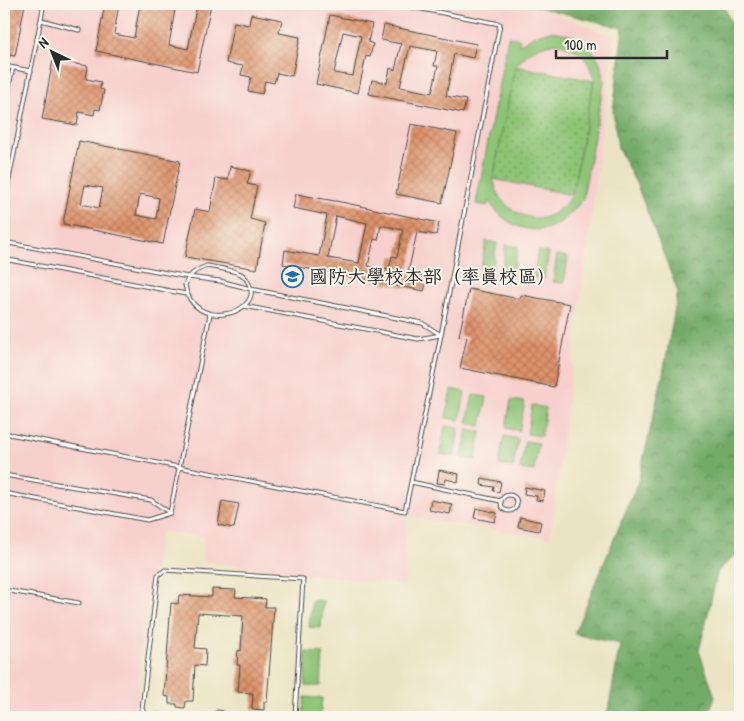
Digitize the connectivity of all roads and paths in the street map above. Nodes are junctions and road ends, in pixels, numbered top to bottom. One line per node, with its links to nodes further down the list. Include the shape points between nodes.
1 (44, 4): 3 (lane)
2 (396, 4): 19 (lane, via 500,24)
3 (41, 20): 4 (lane); 7 (lane)
4 (80, 30)
5 (4, 66): 6 (lane)
6 (13, 68): 7 (lane); 8 (lane)
7 (31, 71): 10 (lane)
8 (4, 108)
9 (4, 180): 10 (lane)
10 (9, 180): 11 (lane)
11 (4, 204)
12 (4, 242): 14 (lane)
13 (4, 259): 16 (lane)
14 (188, 277): 15 (lane); 15 (lane, via 207,266 240,273 247,278); 16 (lane)
15 (251, 289): 17 (lane, via 250,298); 19 (lane, via 422,323)
16 (186, 294): 18 (lane, via 201,311)
17 (244, 306): 18 (lane, via 223,315); 19 (lane, via 418,339)
18 (210, 314): 21 (lane)
19 (441, 335): 23 (lane)
20 (4, 433): 21 (lane)
21 (179, 467): 23 (lane, via 405,511); 26 (lane)
22 (4, 475): 26 (lane, via 151,500)
23 (411, 482): 25 (lane)
24 (4, 493): 26 (lane, via 147,520)
25 (501, 501): 25 (lane, via 504,510 509,511 517,506 518,501 512,494)
26 (170, 513)
27 (4, 590): 28 (lane)
28 (79, 603)
29 (183, 717): 32 (lane, via 145,714 142,709 158,575 165,570 303,579)
30 (211, 717): 31 (lane, via 222,712)
31 (227, 717)
32 (295, 717)

